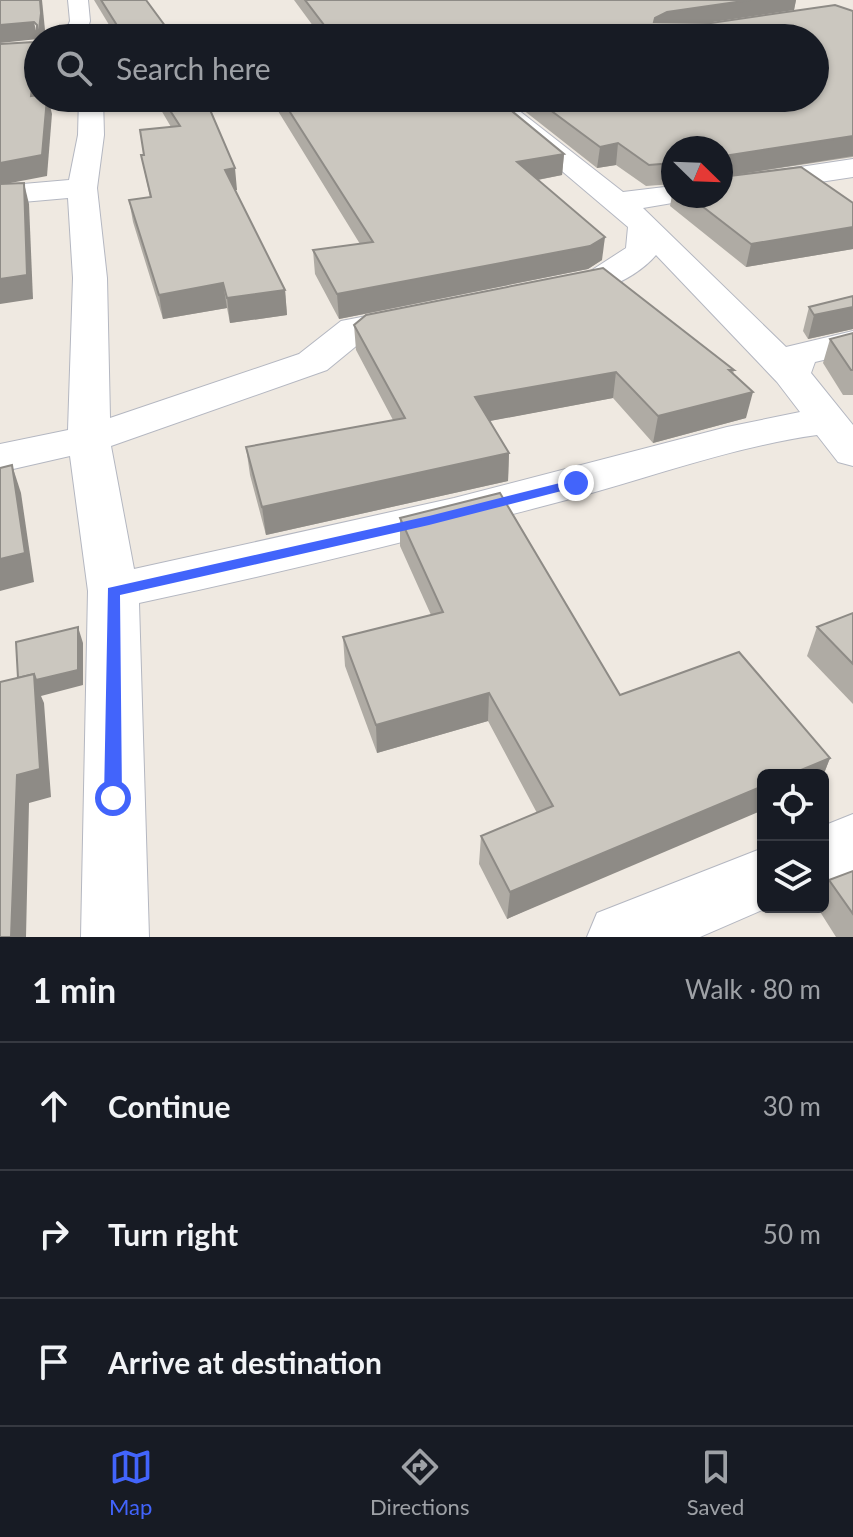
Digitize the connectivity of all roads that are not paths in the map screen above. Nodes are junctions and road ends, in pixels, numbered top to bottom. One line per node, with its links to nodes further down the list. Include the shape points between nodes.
1 (78, 0): 2 (street)
2 (79, 24)
3 (97, 112): 7 (street)
4 (505, 112): 10 (street)
5 (853, 168): 6 (street)
6 (733, 186)
7 (82, 188): 8 (street); 16 (street, via 90,278)
8 (0, 195)
9 (661, 200): 10 (street)
10 (629, 213): 11 (street, via 642,252 600,280); 14 (street)
11 (523, 296)
12 (447, 311): 16 (street, via 354,329 313,362)
13 (853, 342): 14 (street, via 799,355)
14 (791, 374): 15 (street)
15 (839, 437): 18 (street, via 715,442 429,521)
16 (89, 439): 17 (street); 18 (street)
17 (0, 458)
18 (113, 591): 22 (street)
19 (853, 843): 20 (street)
20 (829, 853)
21 (757, 880): 23 (street)
22 (115, 937)
23 (621, 937)

